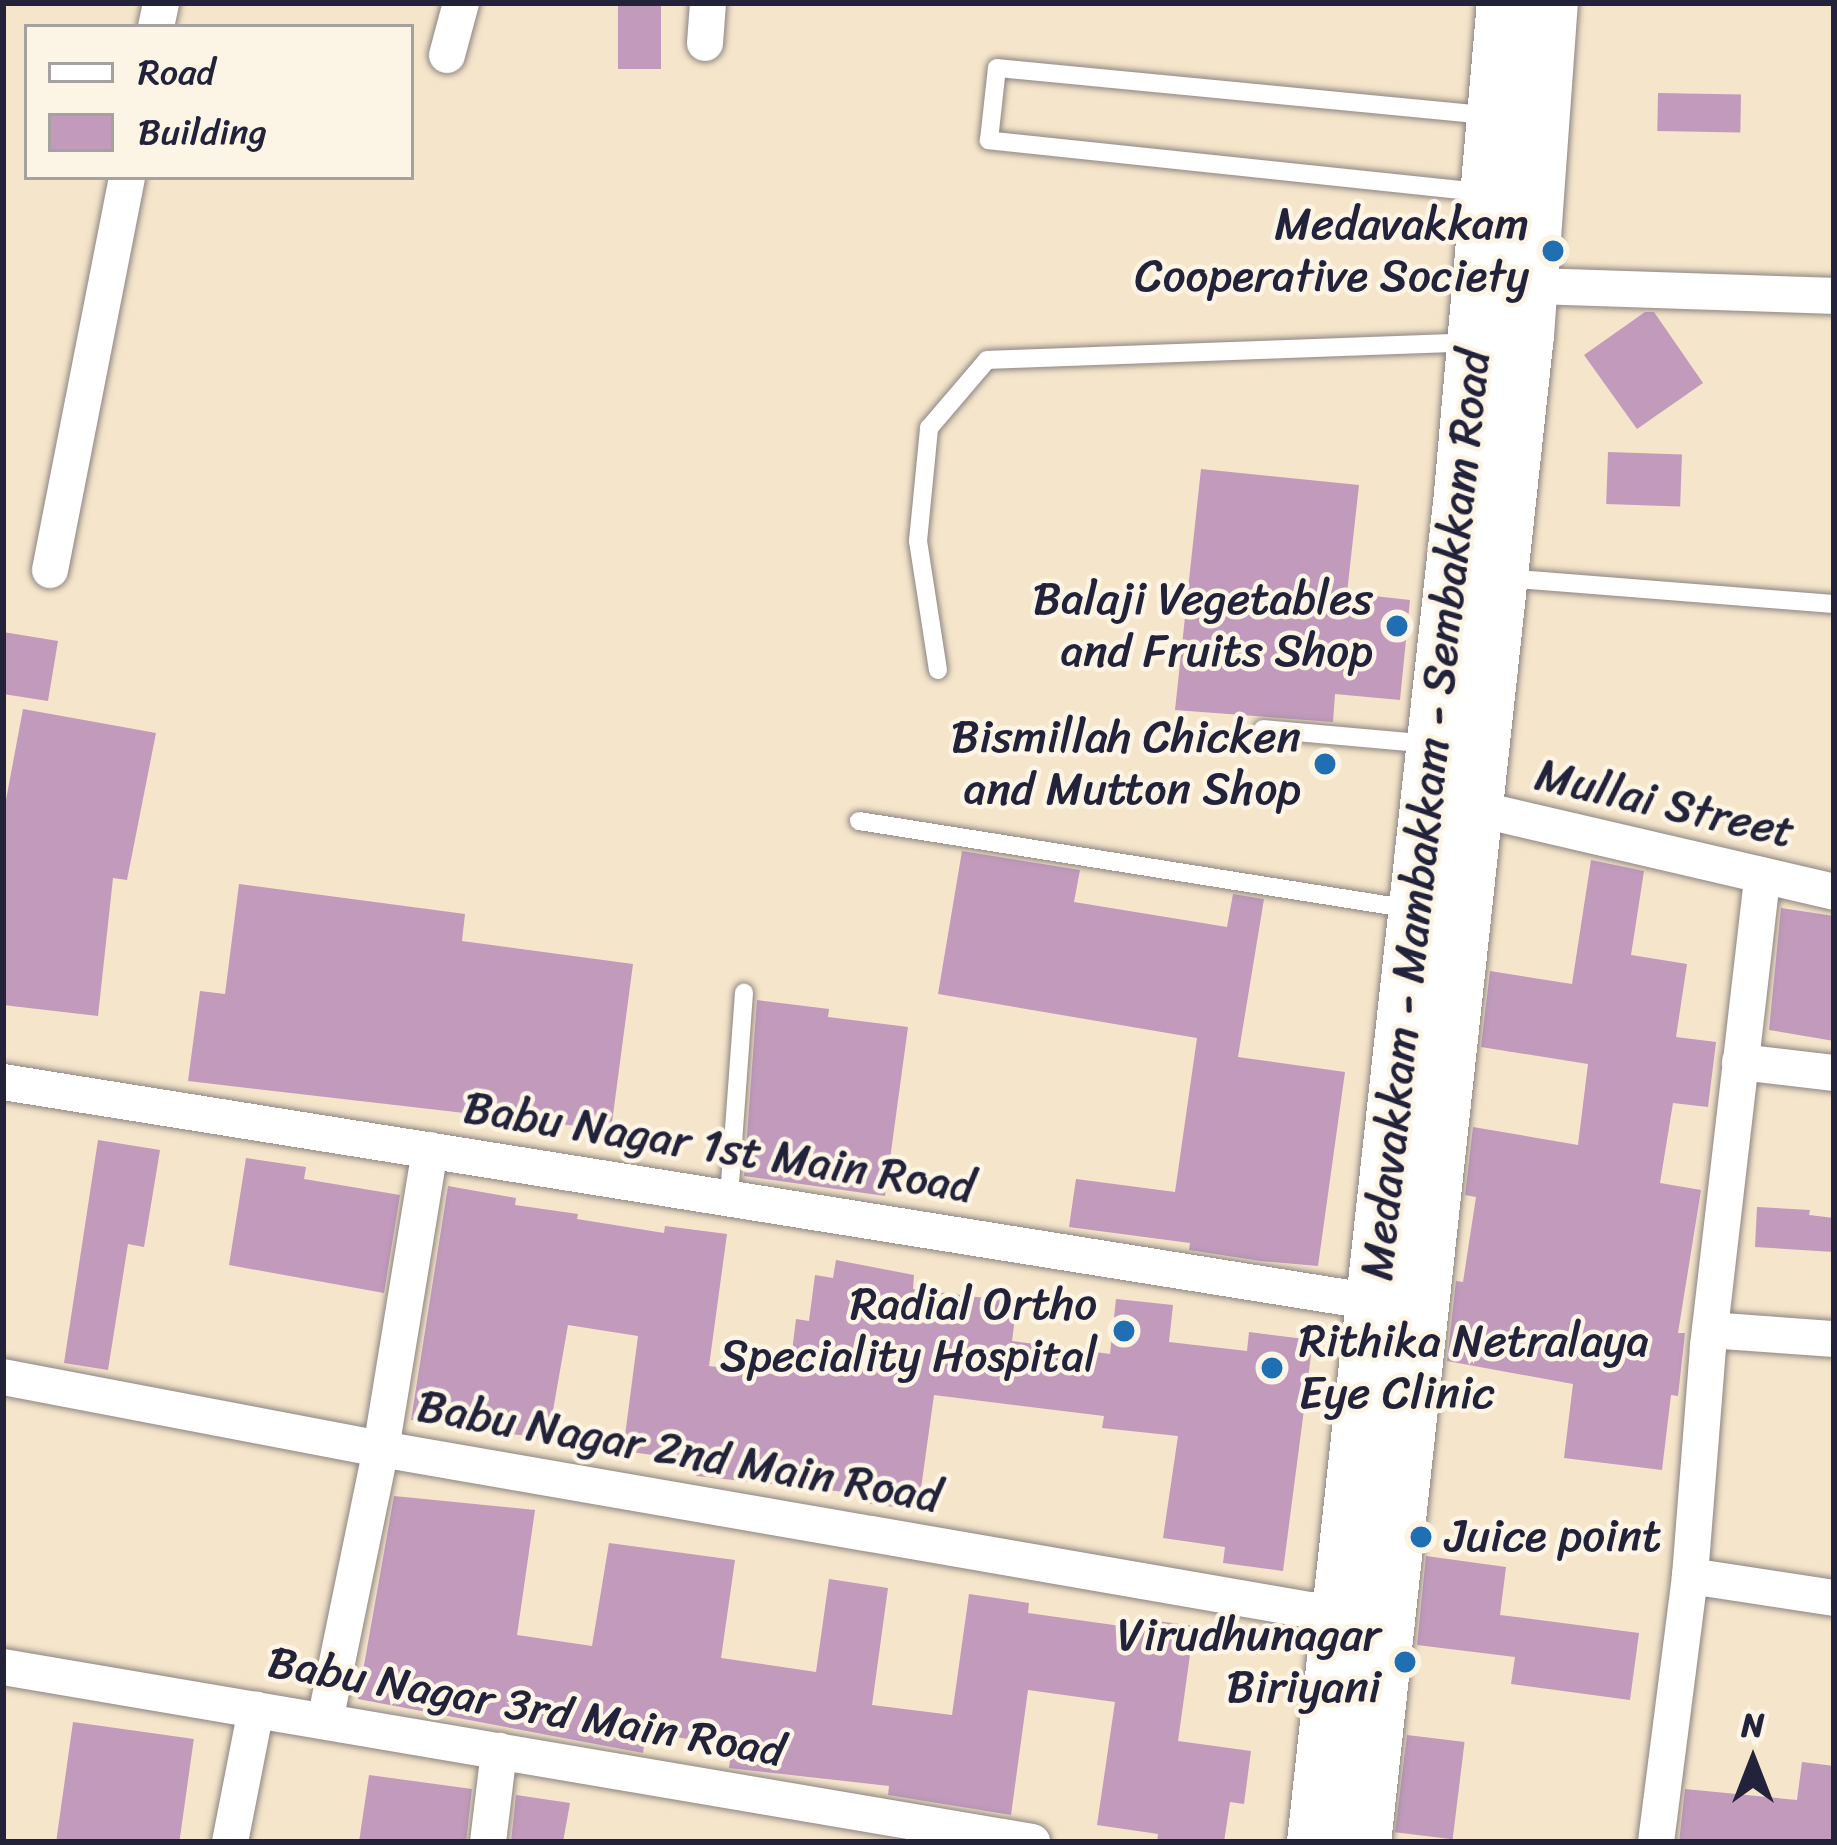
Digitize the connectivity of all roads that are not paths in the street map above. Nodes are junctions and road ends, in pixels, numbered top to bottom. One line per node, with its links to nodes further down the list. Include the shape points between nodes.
1 (461, 3): 6 (street)
2 (708, 3): 5 (street)
3 (1505, 3): 7 (main road, Medavakkam - Mambakkam - Sembakkam Road)
4 (1550, 3): 10 (main road, Medavakkam - Mambakkam - Sembakkam Road)
5 (705, 44)
6 (447, 55)
7 (1499, 116): 9 (main road, Medavakkam - Mambakkam - Sembakkam Road); 9 (lane, via 997,68 989,140)
8 (126, 180): 13 (street)
9 (1492, 193): 10 (main road, Medavakkam - Mambakkam - Sembakkam Road)
10 (1506, 285): 11 (street); 12 (main road, Medavakkam - Mambakkam - Sembakkam Road); 14 (main road, Medavakkam - Mambakkam - Sembakkam Road)
11 (1834, 296)
12 (1476, 342): 14 (main road, Medavakkam - Mambakkam - Sembakkam Road); 16 (lane, via 987,360 929,428 918,541)
13 (50, 569)
14 (1477, 576): 15 (lane); 18 (main road, Medavakkam - Mambakkam - Sembakkam Road); 19 (main road, Medavakkam - Mambakkam - Sembakkam Road)
15 (1834, 604)
16 (938, 670)
17 (1263, 729): 18 (lane)
18 (1435, 745): 23 (main road, Medavakkam - Mambakkam - Sembakkam Road)
19 (1474, 808): 21 (street, Mullai Street); 30 (main road, Medavakkam - Mambakkam - Sembakkam Road)
20 (859, 821): 23 (lane)
21 (1762, 878): 22 (street, Mullai Street); 25 (street)
22 (1834, 892)
23 (1417, 910): 30 (main road, Medavakkam - Mambakkam - Sembakkam Road)
24 (744, 993): 29 (lane)
25 (1740, 1062): 26 (street); 31 (street)
26 (1834, 1073)
27 (3, 1082): 28 (street, Babu Nagar 1st Main Road)
28 (430, 1150): 29 (street, Babu Nagar 1st Main Road); 34 (street)
29 (729, 1197): 30 (street, Babu Nagar 1st Main Road)
30 (1397, 1306): 37 (main road, Medavakkam - Mambakkam - Sembakkam Road); 46 (main road, Medavakkam - Mambakkam - Sembakkam Road)
31 (1710, 1330): 32 (street); 35 (street)
32 (1834, 1339)
33 (3, 1377): 34 (street, Babu Nagar 2nd Main Road)
34 (381, 1449): 37 (street, Babu Nagar 2nd Main Road); 40 (street)
35 (1690, 1576): 36 (street); 47 (street)
36 (1834, 1598)
37 (1341, 1610): 45 (main road, Medavakkam - Mambakkam - Sembakkam Road)
38 (3, 1666): 39 (street, Babu Nagar 3rd Main Road)
39 (256, 1710): 40 (street, Babu Nagar 3rd Main Road); 42 (street)
40 (325, 1721): 41 (street, Babu Nagar 3rd Main Road)
41 (499, 1751): 43 (street); 44 (street, Babu Nagar 3rd Main Road)
42 (230, 1842)
43 (488, 1842)
44 (1032, 1842)
45 (1316, 1842)
46 (1362, 1842)
47 (1656, 1842)

